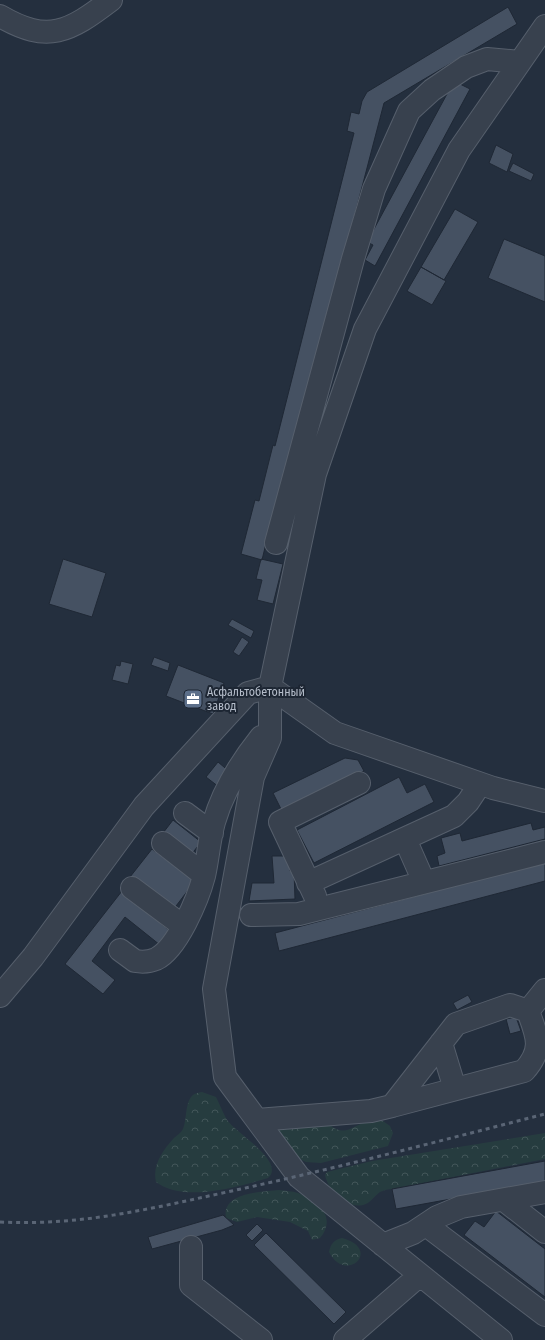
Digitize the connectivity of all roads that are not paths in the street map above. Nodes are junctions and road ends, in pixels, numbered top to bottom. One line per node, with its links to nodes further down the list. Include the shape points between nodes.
1 (111, 0): 2 (lane, via 90,16 63,30 44,33 18,27)
2 (0, 16)
3 (545, 26): 4 (lane)
4 (520, 62): 5 (lane, via 487,59 466,67 432,90 409,111 374,189); 6 (lane, via 459,150 365,329 315,474)
5 (276, 543)
6 (270, 686): 7 (lane); 9 (lane, via 335,733); 25 (lane, via 248,693 144,806 33,957)
7 (270, 725): 12 (lane, via 242,763 225,794); 30 (lane, via 270,738 253,778 214,990 225,1077)
8 (359, 783): 18 (lane, via 280,822)
9 (480, 784): 10 (lane); 13 (lane, via 468,802 454,816)
10 (545, 801)
11 (185, 813): 12 (lane)
12 (212, 834): 16 (lane)
13 (405, 838): 17 (lane); 18 (lane)
14 (162, 843): 16 (lane)
15 (545, 852): 17 (lane)
16 (204, 875): 22 (lane, via 200,890)
17 (424, 882): 20 (lane)
18 (308, 883): 20 (lane)
19 (132, 888): 22 (lane)
20 (320, 908): 21 (lane, via 299,914)
21 (251, 915)
22 (183, 926): 23 (lane, via 169,950 155,960 135,961)
23 (120, 950)
24 (545, 990): 26 (lane)
25 (0, 996)
26 (528, 1011): 27 (lane, via 510,1005 456,1024); 28 (lane, via 538,1038 534,1059 524,1070)
27 (441, 1044): 28 (lane); 29 (lane)
28 (455, 1089): 29 (lane)
29 (392, 1106): 30 (lane, via 371,1111)
30 (257, 1120): 35 (lane, via 298,1177)
31 (545, 1192): 32 (lane)
32 (504, 1200): 33 (lane, via 461,1207 437,1217); 34 (lane)
33 (426, 1225): 35 (lane); 38 (lane)
34 (545, 1232)
35 (383, 1245): 37 (lane)
36 (191, 1247): 39 (lane, via 191,1284)
37 (420, 1275): 40 (lane); 41 (lane)
38 (545, 1315)
39 (261, 1340)
40 (345, 1340)
41 (501, 1340)

